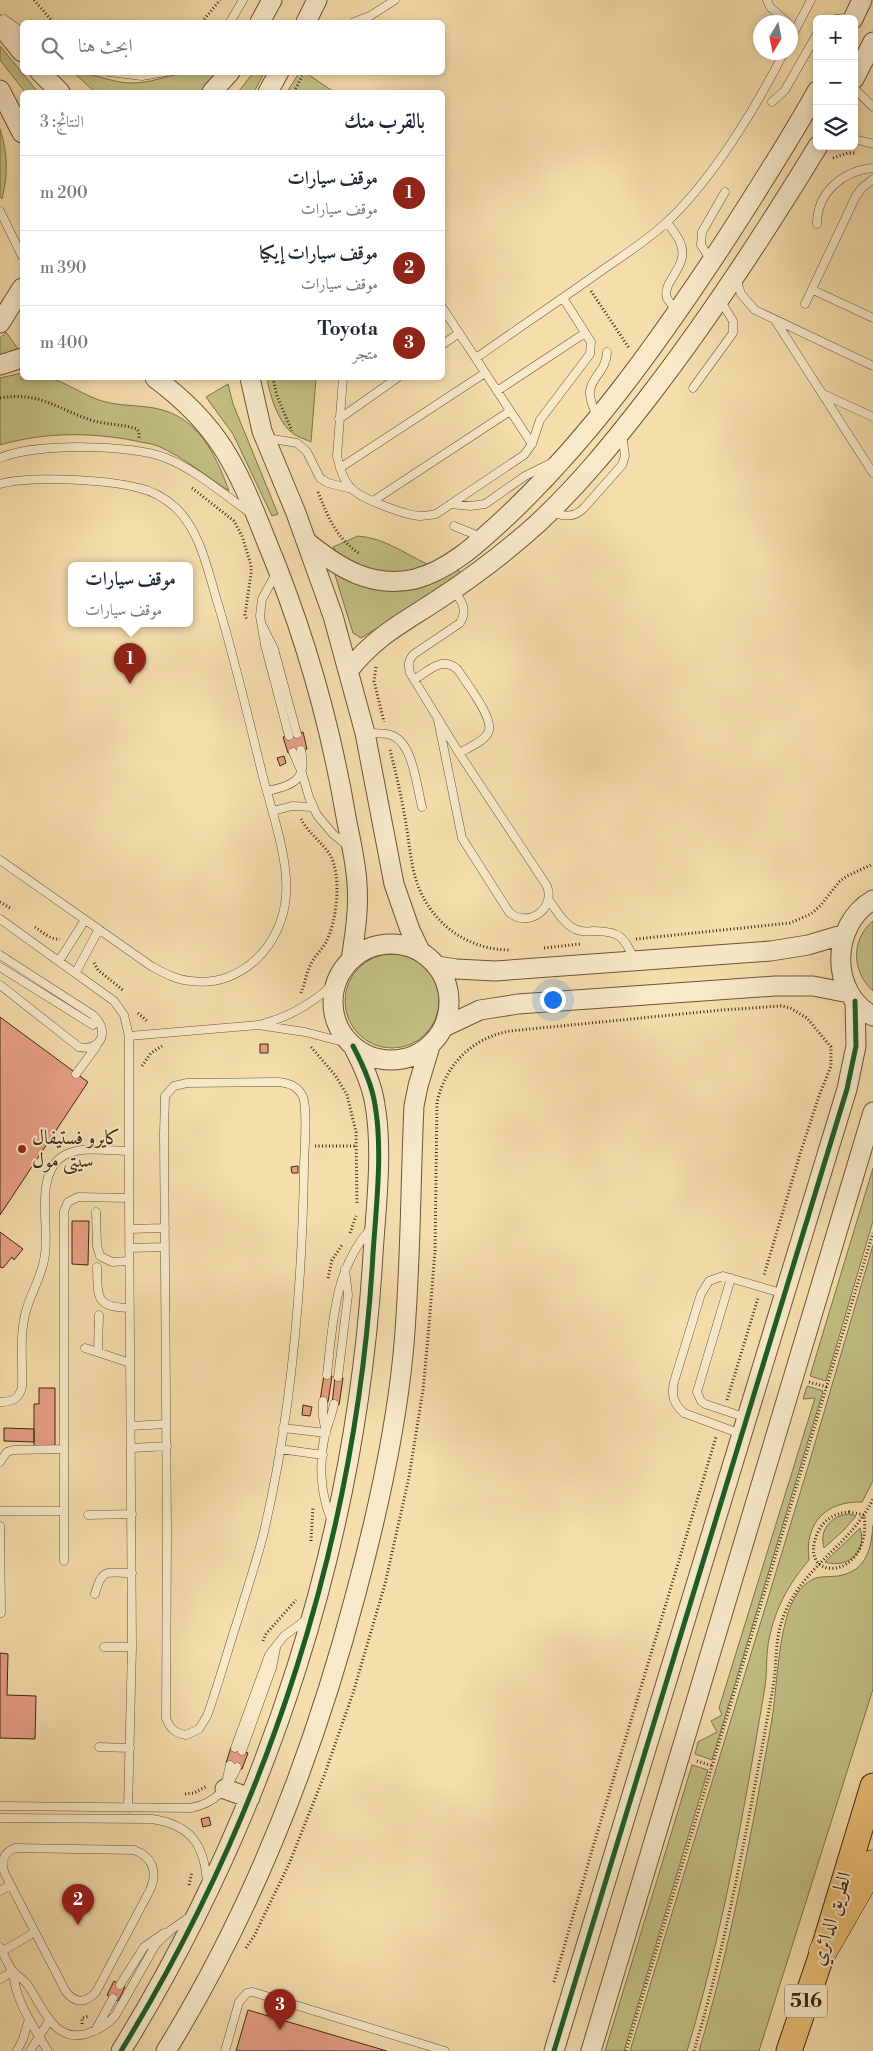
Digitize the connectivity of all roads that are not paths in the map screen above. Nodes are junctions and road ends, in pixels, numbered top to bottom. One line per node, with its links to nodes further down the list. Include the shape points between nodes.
1 (243, 0): 10 (lane)
2 (317, 0): 11 (street)
3 (395, 0): 12 (lane)
4 (767, 0): 7 (lane)
5 (811, 0): 13 (lane)
6 (862, 0): 8 (street)
7 (779, 15)
8 (850, 15)
9 (0, 16): 15 (lane)
10 (231, 20)
11 (307, 20)
12 (359, 20)
13 (798, 20)
14 (0, 25): 18 (street)
15 (20, 31)
16 (813, 41): 32 (lane, via 785,90)
17 (873, 42): 20 (street)
18 (20, 50)
19 (780, 60): 42 (lane, via 752,110 716,164)
20 (858, 72)
21 (43, 75): 27 (street)
22 (134, 75): 23 (lane)
23 (148, 75)
24 (227, 75): 28 (street)
25 (277, 75): 29 (street)
26 (0, 90): 34 (street)
27 (58, 90)
28 (214, 90)
29 (269, 90)
30 (858, 92): 33 (lane)
31 (813, 98): 45 (street)
32 (772, 102)
33 (873, 107)
34 (20, 128)
35 (858, 140): 36 (lane)
36 (873, 144)
37 (816, 150): 46 (street)
38 (873, 168): 43 (lane, via 837,181 823,197)
39 (873, 179): 47 (lane, via 856,196)
40 (724, 192): 45 (lane, via 702,232 701,245)
41 (0, 211): 44 (lane)
42 (667, 222): 49 (lane); 52 (lane, via 682,249 680,265 667,291 668,299)
43 (817, 224)
44 (20, 252)
45 (712, 260): 52 (street)
46 (736, 276): 50 (street); 55 (lane, via 747,302)
47 (813, 290): 51 (lane); 54 (lane)
48 (20, 292): 56 (street)
49 (563, 298): 57 (lane); 61 (lane)
50 (720, 300): 70 (lane, via 733,321 733,333); 93 (street, via 621,432 583,476 537,524)
51 (806, 304)
52 (678, 311): 74 (street)
53 (445, 312): 58 (lane)
54 (873, 318)
55 (775, 320): 64 (lane); 72 (lane)
56 (0, 323)
57 (585, 332): 71 (lane); 78 (lane, via 591,342 590,354 543,416)
58 (459, 333): 59 (lane); 61 (lane)
59 (445, 343)
60 (607, 352): 74 (lane, via 590,392)
61 (476, 358): 65 (lane)
62 (20, 359): 63 (street)
63 (0, 365)
64 (873, 366)
65 (485, 373): 71 (lane); 82 (lane)
66 (157, 380): 88 (street, via 192,408 209,428 224,449)
67 (250, 380): 77 (street)
68 (343, 380): 76 (lane)
69 (394, 380): 76 (lane)
70 (693, 388)
71 (497, 391): 73 (lane)
72 (822, 394): 75 (lane); 81 (lane)
73 (510, 411): 78 (lane); 86 (lane)
74 (598, 417): 79 (street)
75 (873, 417)
76 (339, 419): 82 (lane, via 337,456)
77 (265, 438): 85 (lane, via 297,443 307,452 324,481); 91 (street)
78 (532, 444): 87 (lane, via 518,461)
79 (564, 457): 87 (lane, via 525,476 485,504); 90 (street, via 519,506)
80 (0, 458): 88 (lane, via 44,448 138,450 178,464)
81 (870, 466): 83 (lane)
82 (340, 468): 85 (lane)
83 (873, 473)
84 (0, 484): 102 (lane, via 42,479 122,485 158,495 178,510 195,536 213,589)
85 (352, 490): 86 (lane)
86 (373, 501): 87 (lane, via 420,516 436,514)
87 (451, 504)
88 (256, 516): 92 (street)
89 (454, 526): 90 (lane)
90 (483, 538): 91 (street, via 435,572 414,579 391,581 347,571)
91 (308, 542): 94 (street)
92 (278, 570): 98 (lane, via 260,607 265,645); 106 (street, via 324,713)
93 (454, 590): 94 (street, via 383,634); 95 (lane, via 464,608 463,618 456,627 411,658 408,667)
94 (348, 671): 97 (street)
95 (414, 680): 96 (lane); 100 (lane, via 437,664 453,665 487,716 488,734)
96 (438, 720): 100 (lane); 108 (lane, via 466,845 514,916 530,918 544,909)
97 (365, 733): 104 (lane, via 387,734 401,740 408,752); 114 (street, via 394,884)
98 (293, 735)
99 (297, 751): 101 (lane)
100 (459, 753): 108 (lane, via 548,886)
101 (302, 772): 102 (lane, via 288,786); 103 (lane)
102 (268, 791): 105 (lane)
103 (312, 807): 105 (lane, via 297,805); 106 (lane, via 324,825)
104 (422, 807)
105 (272, 811): 112 (lane, via 286,895 272,939 257,960 240,973 216,981 180,979 151,966)
106 (352, 849): 116 (street, via 358,909)
107 (0, 860): 111 (lane)
108 (549, 900): 118 (lane, via 572,928 584,932 613,932 625,940)
109 (873, 900): 113 (street, via 859,911)
110 (0, 919): 117 (lane)
111 (85, 920): 112 (lane); 117 (lane)
112 (99, 929): 121 (lane)
113 (845, 934): 118 (street, via 790,949); 124 (street, via 840,964)
114 (420, 951): 116 (street, via 392,944 364,951); 119 (street)
115 (0, 955): 123 (lane, via 93,1015 102,1025 100,1041 90,1048 79,1047)
116 (351, 960): 122 (street)
117 (59, 961): 121 (lane)
118 (635, 961): 119 (street, via 495,972)
119 (437, 966): 128 (street, via 446,983 450,1002)
120 (0, 967): 126 (lane)
121 (76, 972): 129 (lane, via 114,1001 124,1015)
122 (338, 980): 127 (lane, via 304,1008); 130 (street, via 334,990 334,1014)
123 (0, 985)
124 (852, 997): 125 (street); 128 (street, via 812,986 775,986 518,1004 480,1010); 147 (street, via 856,1046 852,1068)
125 (873, 1016)
126 (93, 1025)
127 (258, 1025): 129 (lane); 130 (lane, via 305,1032)
128 (444, 1027): 131 (street)
129 (129, 1036): 135 (lane)
130 (352, 1045): 131 (street, via 383,1059 416,1055); 138 (street, via 371,1085 376,1106)
131 (430, 1046): 212 (street, via 414,1106 403,1354 380,1503 361,1576 342,1648 294,1790 234,1927)
132 (96, 1047): 133 (lane)
133 (76, 1074)
134 (873, 1112): 216 (street)
135 (129, 1151): 136 (lane); 156 (lane, via 79,1150 52,1166 46,1187 44,1262 24,1321 21,1392 14,1400)
136 (128, 1198): 140 (lane); 165 (lane, via 78,1197 65,1206)
137 (96, 1212): 143 (lane, via 100,1256 112,1262)
138 (375, 1223): 145 (lane, via 357,1244); 174 (street, via 365,1352)
139 (165, 1228): 140 (lane); 141 (lane); 161 (lane, via 164,1100 168,1092 174,1086 187,1082 278,1082 290,1084 300,1091 304,1102 305,1146 299,1285)
140 (129, 1229): 142 (lane)
141 (165, 1247): 142 (lane); 158 (lane)
142 (129, 1248): 143 (lane)
143 (129, 1261): 148 (lane)
144 (97, 1267): 148 (lane, via 98,1292 103,1302 114,1308)
145 (345, 1269): 153 (lane, via 337,1294); 154 (lane, via 348,1295)
146 (731, 1278): 147 (lane); 160 (lane, via 697,1392 701,1401 724,1411); 160 (lane, via 715,1277 704,1287 672,1391 684,1413 719,1427)
147 (785, 1294): 160 (street)
148 (130, 1308): 152 (lane)
149 (99, 1315): 151 (lane)
150 (85, 1348): 151 (lane)
151 (98, 1351): 152 (lane)
152 (130, 1363): 159 (lane)
153 (327, 1375)
154 (338, 1377)
155 (323, 1401): 162 (lane)
156 (0, 1402)
157 (334, 1404): 162 (lane)
158 (166, 1424): 159 (lane); 163 (lane)
159 (131, 1426): 164 (lane)
160 (744, 1426): 215 (street)
161 (282, 1428): 162 (lane); 166 (lane)
162 (326, 1433): 167 (lane)
163 (167, 1446): 164 (lane); 166 (lane, via 166,1718 173,1730 186,1735 194,1734 204,1724 220,1680 256,1562)
164 (132, 1448): 171 (lane)
165 (64, 1449): 168 (lane, via 13,1450 7,1452); 170 (lane)
166 (280, 1449): 167 (lane)
167 (323, 1455): 174 (lane, via 324,1498)
168 (0, 1462)
169 (0, 1511): 170 (lane)
170 (64, 1511): 175 (lane)
171 (132, 1514): 172 (lane); 176 (lane)
172 (88, 1515)
173 (0, 1526): 178 (lane)
174 (335, 1528): 179 (street)
175 (64, 1561)
176 (132, 1573): 177 (lane, via 101,1576); 181 (lane)
177 (95, 1594)
178 (1, 1613)
179 (314, 1616): 184 (lane, via 293,1628 266,1661); 188 (street, via 273,1741)
180 (104, 1647): 181 (lane)
181 (132, 1647): 183 (lane)
182 (100, 1747): 183 (lane)
183 (130, 1748): 190 (lane)
184 (239, 1750)
185 (233, 1766): 186 (lane)
186 (217, 1786): 188 (street); 190 (lane, via 214,1800 199,1807)
187 (873, 1786): 199 (highway, الطريق الدائري / 516)
188 (250, 1798): 195 (street)
189 (0, 1806): 190 (lane)
190 (128, 1808)
191 (0, 1818): 195 (lane, via 152,1820 171,1824 185,1830 196,1842 202,1856)
192 (873, 1864): 199 (highway, 516)
193 (10, 1885): 194 (lane); 197 (lane); 197 (lane, via 2,1861 9,1850 15,1848 134,1850 142,1853 152,1866 154,1874 150,1890 90,1999 72,2000)
194 (0, 1891)
195 (204, 1902): 196 (lane); 211 (street)
196 (171, 1930): 202 (lane, via 144,1947); 206 (lane, via 150,1952 115,2016)
197 (34, 1932): 198 (lane)
198 (1, 1949): 200 (lane)
199 (823, 1952): 217 (highway, الطريق الدائري / 516)
200 (13, 1971): 201 (lane); 204 (lane, via 15,1988); 205 (lane, via 26,1983)
201 (0, 1979)
202 (120, 1984)
203 (113, 1998): 206 (lane)
204 (29, 2019): 207 (lane); 208 (lane)
205 (49, 2021): 206 (lane, via 72,2035); 207 (lane)
206 (95, 2031)
207 (39, 2036): 209 (lane); 210 (lane)
208 (17, 2051)
209 (30, 2051)
210 (48, 2051)
211 (121, 2051)
212 (166, 2051)
213 (225, 2051): 214 (lane, via 239,2002 247,1993 253,1992)
214 (445, 2051)
215 (554, 2051)
216 (591, 2051)
217 (789, 2051)

